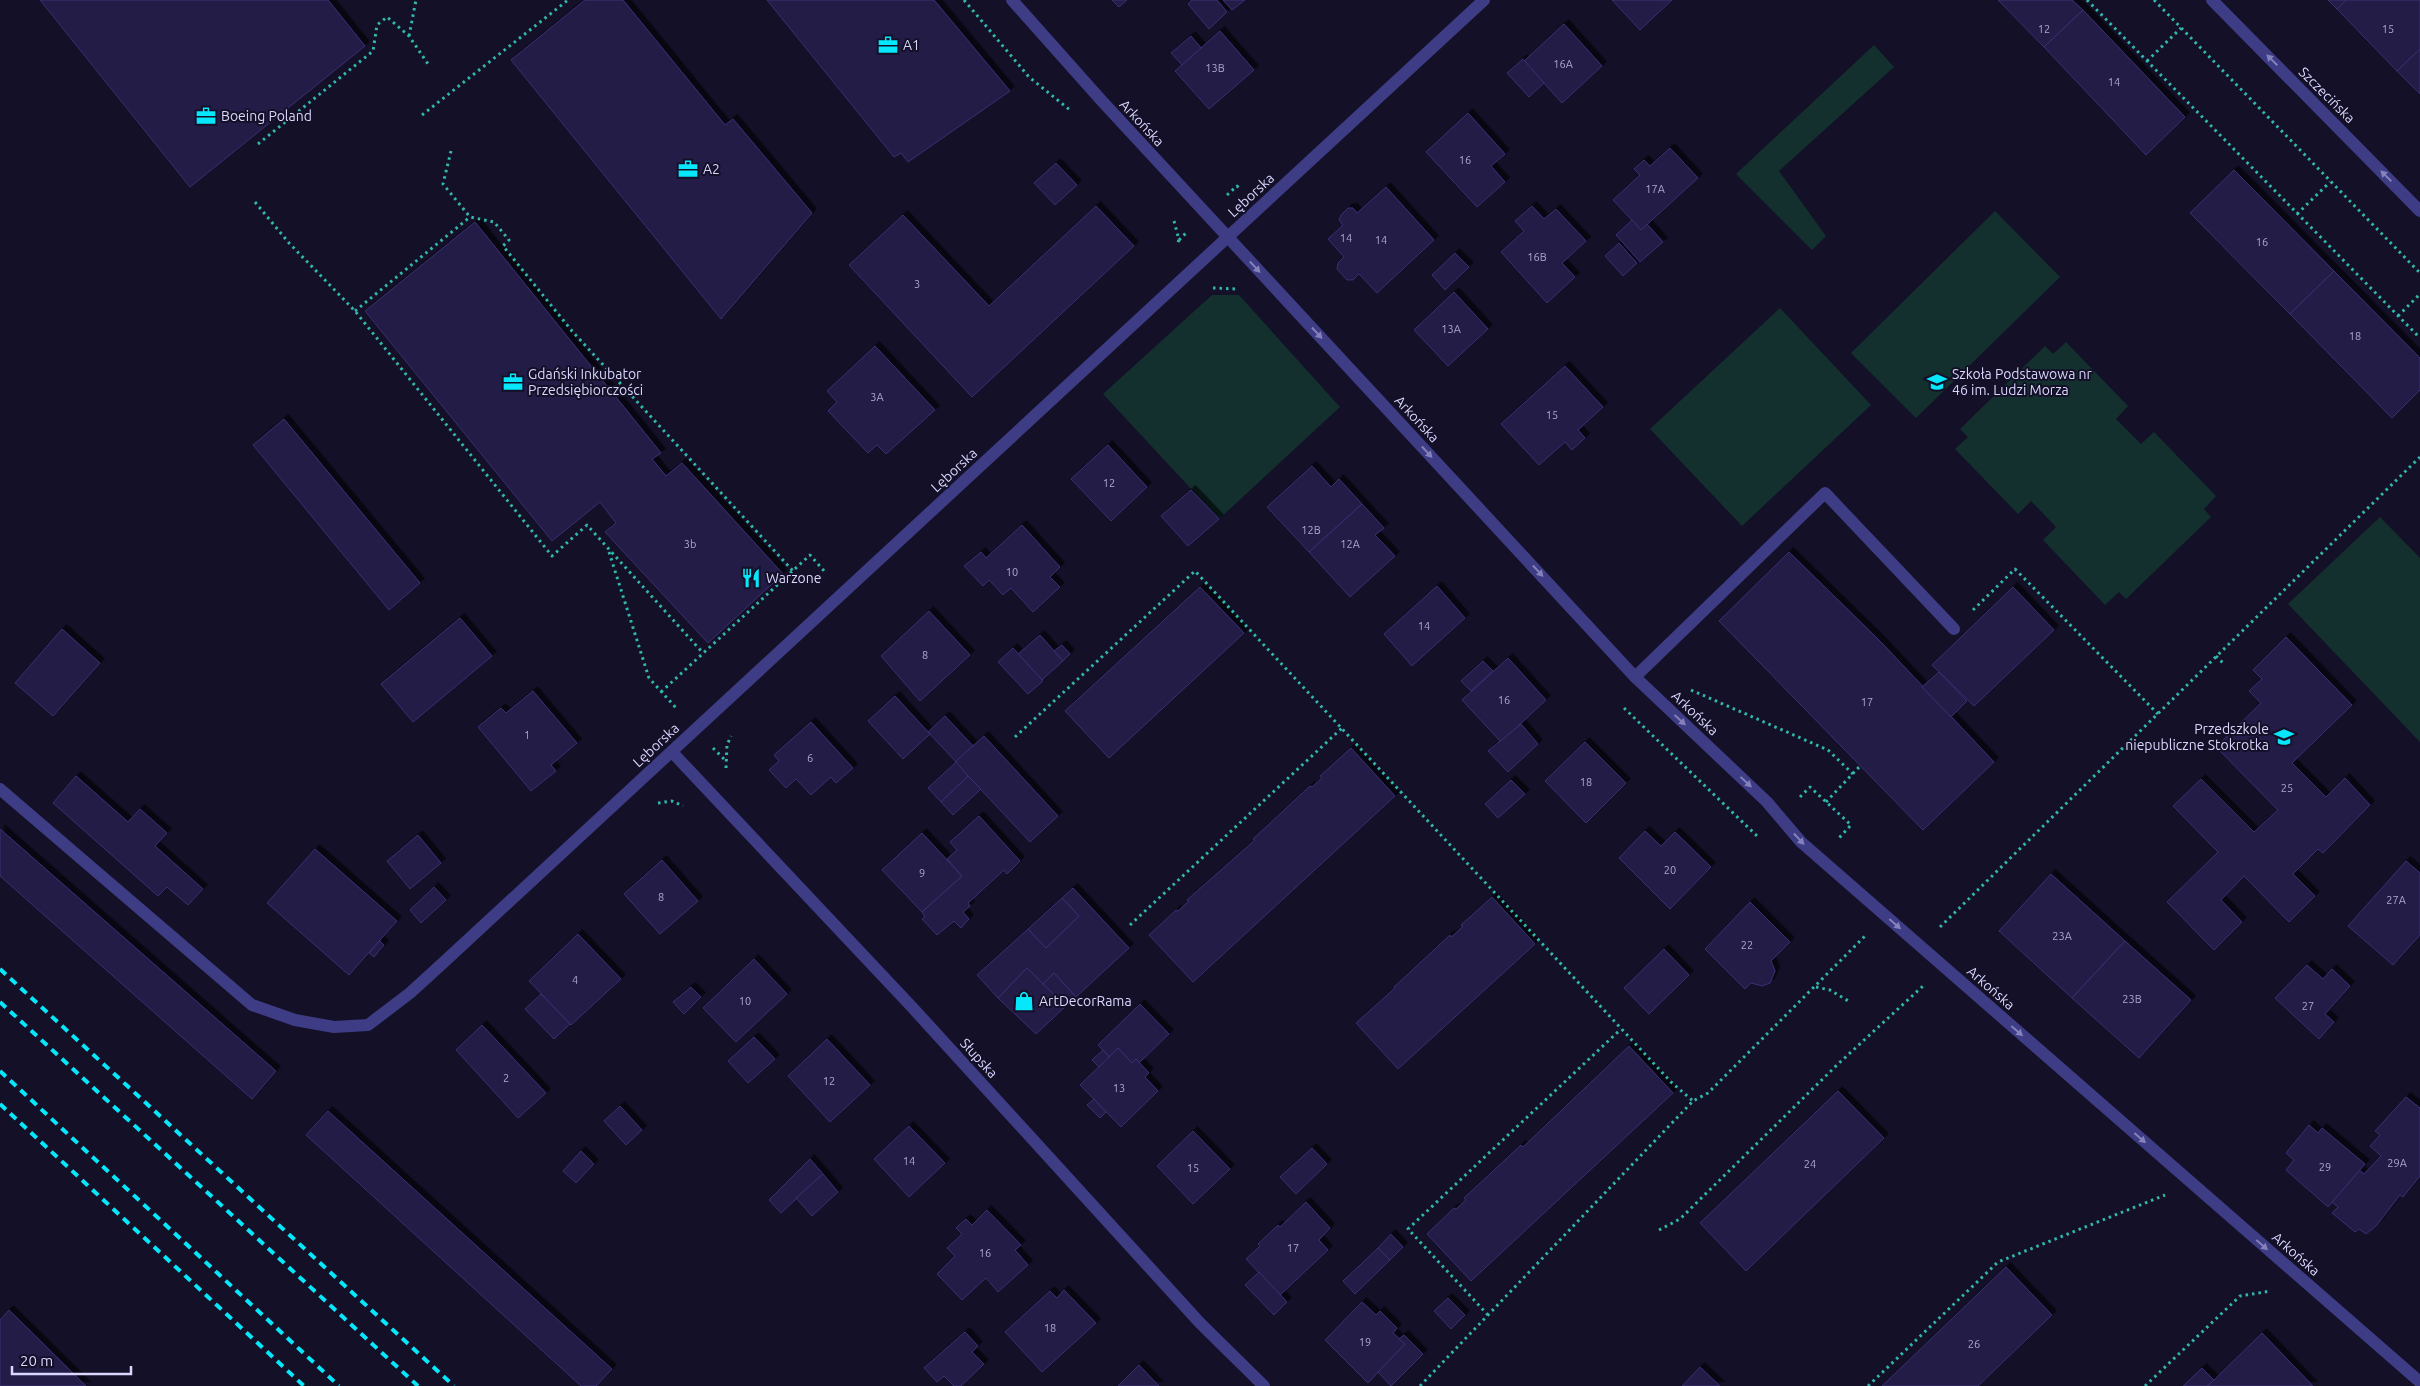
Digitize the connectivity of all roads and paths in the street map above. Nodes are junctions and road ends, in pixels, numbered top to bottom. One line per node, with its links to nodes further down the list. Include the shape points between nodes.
1 (416, 0): 10 (path)
2 (568, 0): 14 (path)
3 (964, 0): 13 (path)
4 (1012, 0): 23 (street, Arkońska)
5 (1484, 0): 23 (street, Lęborska)
6 (2087, 0): 11 (path)
7 (2154, 0): 9 (path)
8 (2212, 0): 19 (street, Szczecińska, one-way to 8)
9 (2181, 28): 11 (path); 17 (path)
10 (409, 36): 12 (path); 15 (path, via 387,18 377,25 373,51)
11 (2147, 61): 20 (path)
12 (428, 64)
13 (1029, 76)
14 (422, 115)
15 (258, 144)
16 (451, 151): 21 (path, via 443,184)
17 (2330, 182): 20 (path); 25 (path)
18 (256, 202): 27 (path, via 289,243)
19 (2420, 211)
20 (2297, 214): 28 (path)
21 (470, 217): 27 (path); 32 (path, via 494,222 509,240 503,246 572,331)
22 (1173, 218): 24 (path, via 1179,240)
23 (1228, 237): 38 (street, Arkońska, one-way to 38); 46 (street, Lęborska)
24 (1176, 247)
25 (2420, 273)
26 (2420, 294): 28 (path)
27 (355, 311): 31 (path, via 552,556 587,525)
28 (2398, 316): 29 (path)
29 (2420, 338)
30 (2420, 457): 36 (path)
31 (608, 549): 35 (path); 40 (path, via 649,678)
32 (793, 571): 33 (path, via 810,555); 35 (path)
33 (828, 574)
34 (1954, 629): 38 (street, via 1825,493); 42 (path, via 2015,569)
35 (703, 653): 40 (path)
36 (2216, 656): 37 (path); 42 (path)
37 (2223, 663)
38 (1635, 677): 56 (street, Arkońska, one-way to 56, via 1767,802 1801,842)
39 (1683, 686): 49 (path, via 1828,750)
40 (660, 692): 41 (path)
41 (670, 701)
42 (2158, 714): 58 (path)
43 (1342, 728): 45 (path, via 1195,571); 57 (path); 62 (path)
44 (734, 730): 48 (path, via 727,745)
45 (1015, 738)
46 (672, 752): 50 (street, Lęborska, via 410,993 368,1025 334,1027 281,1017 252,1005); 69 (street, Słupska, via 911,1006 1200,1323)
47 (1860, 766): 49 (path)
48 (727, 774)
49 (1853, 774): 52 (path)
50 (0, 789)
51 (1799, 799): 52 (path, via 1810,787)
52 (1826, 802): 55 (path, via 1851,825)
53 (651, 805): 54 (path, via 672,801)
54 (690, 808)
55 (1835, 842)
56 (1885, 916): 60 (path); 68 (street, Arkońska, one-way to 68)
57 (1130, 925)
58 (1935, 932)
59 (1923, 986): 65 (path, via 1838,1064 1680,1219)
60 (1815, 987): 61 (path, via 1830,990); 63 (path, via 1708,1093)
61 (1850, 1002)
62 (1621, 1029): 63 (path); 67 (path, via 1408,1229)
63 (1693, 1101): 67 (path)
64 (2172, 1202): 71 (path, via 2165,1195 1998,1262)
65 (1660, 1230)
66 (2271, 1291): 72 (path, via 2240,1296)
67 (1488, 1315): 70 (path)
68 (2420, 1382)
69 (1264, 1386)
70 (1420, 1386)
71 (1868, 1386)
72 (2144, 1386)

